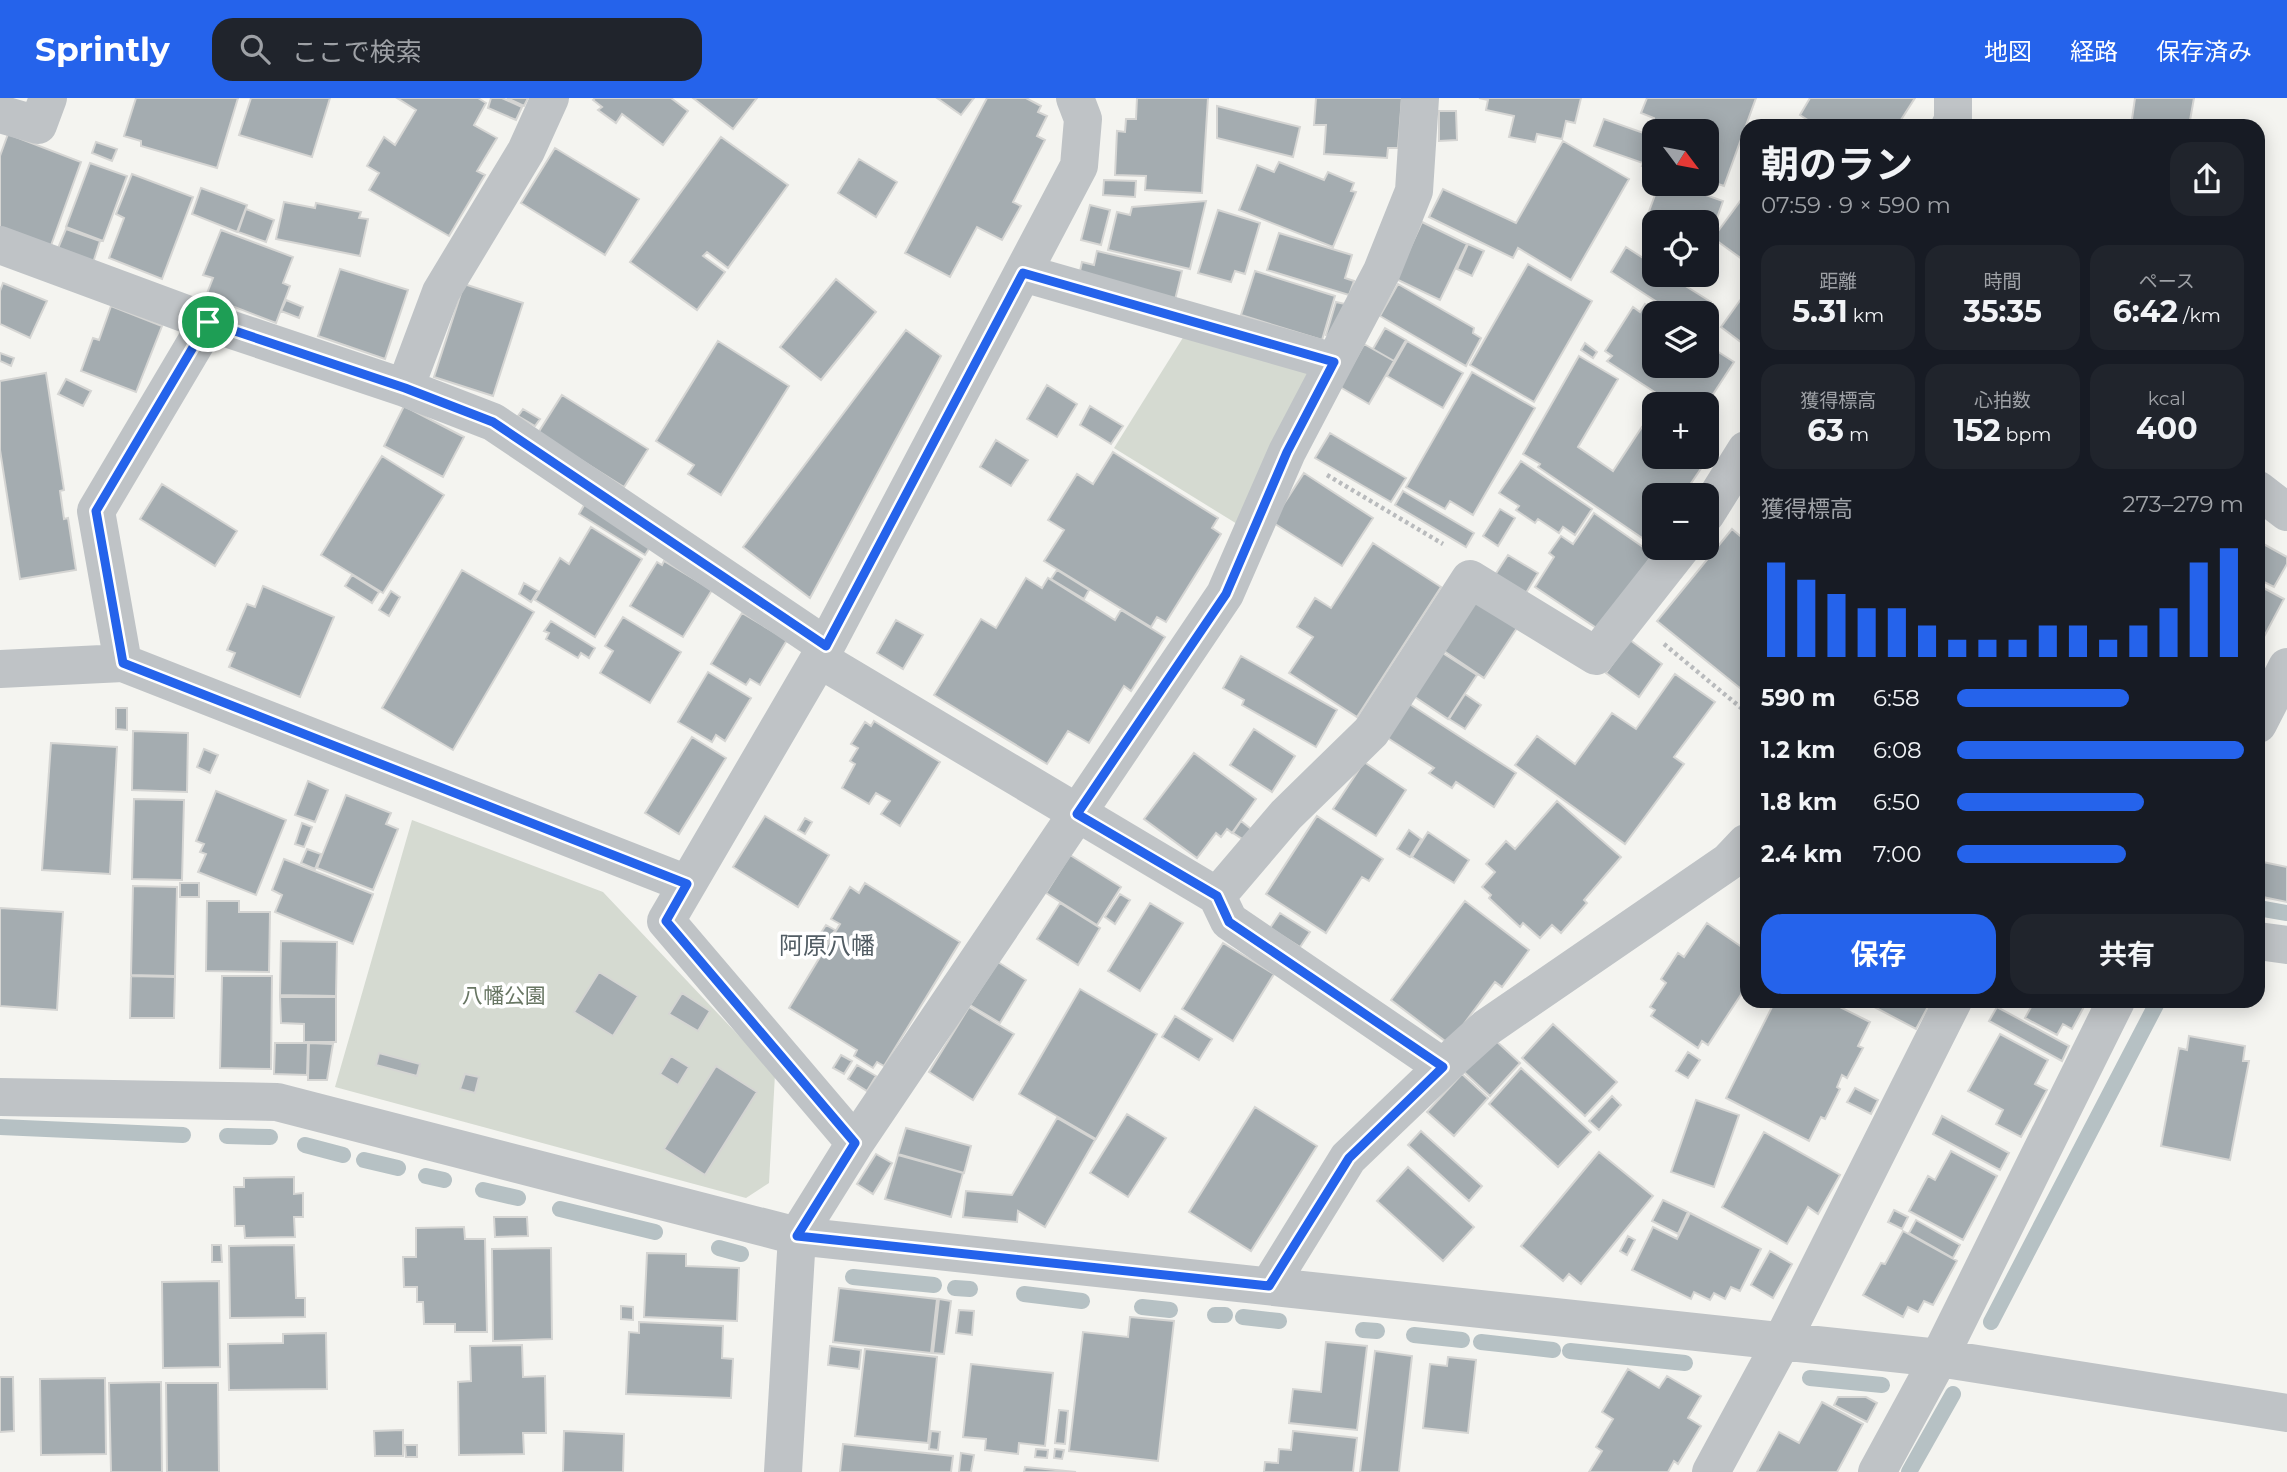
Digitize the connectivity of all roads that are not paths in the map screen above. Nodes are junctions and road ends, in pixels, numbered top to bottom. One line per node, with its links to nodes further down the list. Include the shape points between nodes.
1 (48, 98): 6 (street, via 38,125)
2 (550, 98): 12 (street, via 526,151 441,292)
3 (1075, 98): 9 (street, via 1083,119 1079,166)
4 (1420, 98): 11 (street, via 1414,191 1382,271)
5 (1953, 98): 7 (street)
6 (0, 114)
7 (1953, 119)
8 (0, 245): 10 (street)
9 (1023, 273): 11 (street); 18 (street)
10 (208, 322): 12 (street); 19 (street, via 96,511)
11 (1334, 362): 23 (street, via 1287,452 1226,594)
12 (405, 388): 18 (street, via 493,422)
13 (1740, 460): 14 (street)
14 (1719, 493)
15 (2265, 495): 16 (street)
16 (2287, 512)
17 (1672, 560): 26 (street, via 1597,656 1470,579 1371,732 1286,815)
18 (822, 653): 23 (street); 25 (street)
19 (123, 663): 21 (street); 25 (street)
20 (2287, 667): 22 (street)
21 (0, 669)
22 (2265, 710)
23 (1077, 814): 26 (street); 33 (street)
24 (1740, 849): 31 (street, via 1486,1028)
25 (687, 884): 33 (street, via 666,921)
26 (1217, 896): 31 (street, via 1229,922)
27 (2265, 942): 28 (street)
28 (2287, 946)
29 (1950, 1008): 36 (street)
30 (2113, 1008): 37 (street)
31 (1443, 1067): 35 (street, via 1349,1158)
32 (0, 1097): 34 (street, via 277,1102)
33 (855, 1143): 34 (street)
34 (797, 1236): 35 (street); 39 (street)
35 (1269, 1286): 36 (street)
36 (1782, 1342): 37 (street); 40 (street)
37 (1939, 1359): 38 (street); 41 (street)
38 (2287, 1413)
39 (783, 1472)
40 (1712, 1472)
41 (1877, 1472)

